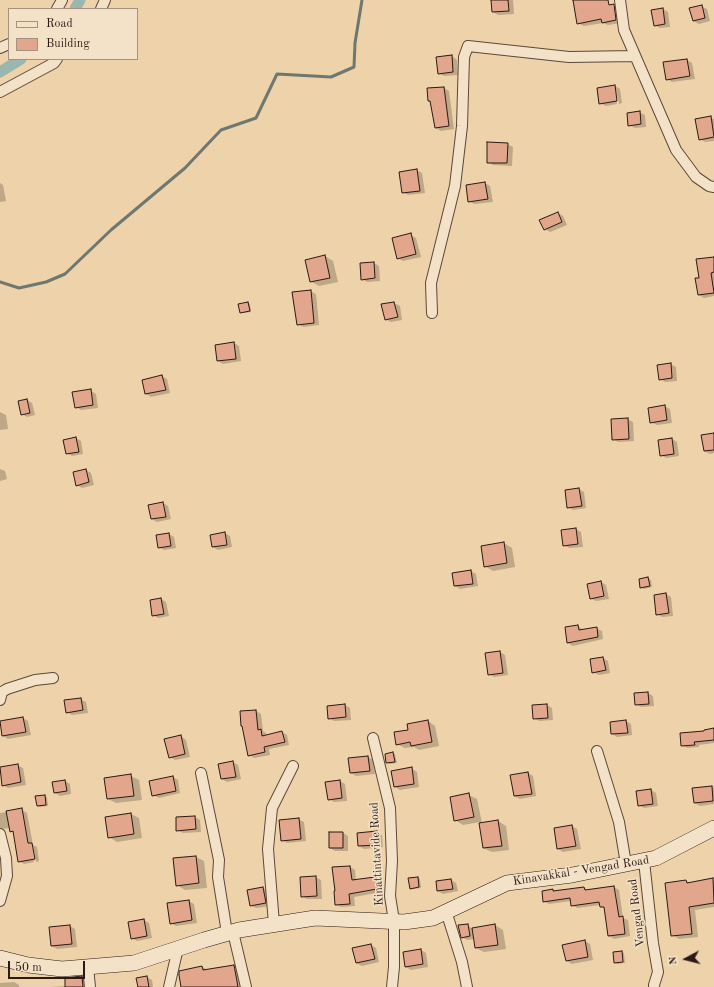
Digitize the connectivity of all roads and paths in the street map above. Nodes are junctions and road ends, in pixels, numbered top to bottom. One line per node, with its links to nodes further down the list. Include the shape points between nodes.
1 (620, 0): 2 (street, via 624,30)
2 (635, 56): 5 (street, via 676,150 696,177); 6 (street, via 569,57 468,46 464,57 462,126 455,186 431,283)
3 (53, 61): 4 (street)
4 (0, 92)
5 (714, 187)
6 (432, 313)
7 (53, 678): 8 (street, via 35,680 7,689 2,692)
8 (0, 700)
9 (373, 738): 19 (street, Kinattintavide Road, via 390,808 390,896)
10 (597, 751): 16 (street, via 619,822)
11 (293, 766): 20 (street, via 272,808 268,849)
12 (201, 773): 21 (street)
13 (714, 828): 15 (main road, Kinavakkal - Vengad Road, via 656,858)
14 (0, 834): 17 (street, via 6,858 6,876)
15 (644, 861): 16 (main road, Kinavakkal - Vengad Road); 25 (street, Vengad Road, via 658,972)
16 (626, 864): 18 (main road, Kinavakkal - Vengad Road, via 572,875 507,883)
17 (0, 901)
18 (446, 911): 19 (main road, Kinavakkal - Vengad Road, via 433,918); 30 (street)
19 (394, 921): 20 (main road, Kinavakkal - Vengad Road, via 315,918); 29 (street, Kinattintavide Road)
20 (274, 924): 21 (main road, Kinavakkal - Vengad Road)
21 (230, 932): 22 (main road, Kinavakkal - Vengad Road); 28 (street)
22 (178, 948): 24 (main road, Kinavakkal - Vengad Road, via 134,963); 27 (street)
23 (0, 958): 24 (main road, Kinavakkal - Vengad Road, via 28,965 62,969)
24 (88, 967): 26 (street)
25 (654, 985)
26 (90, 987)
27 (170, 987)
28 (246, 987)
29 (392, 987)
30 (467, 987)

